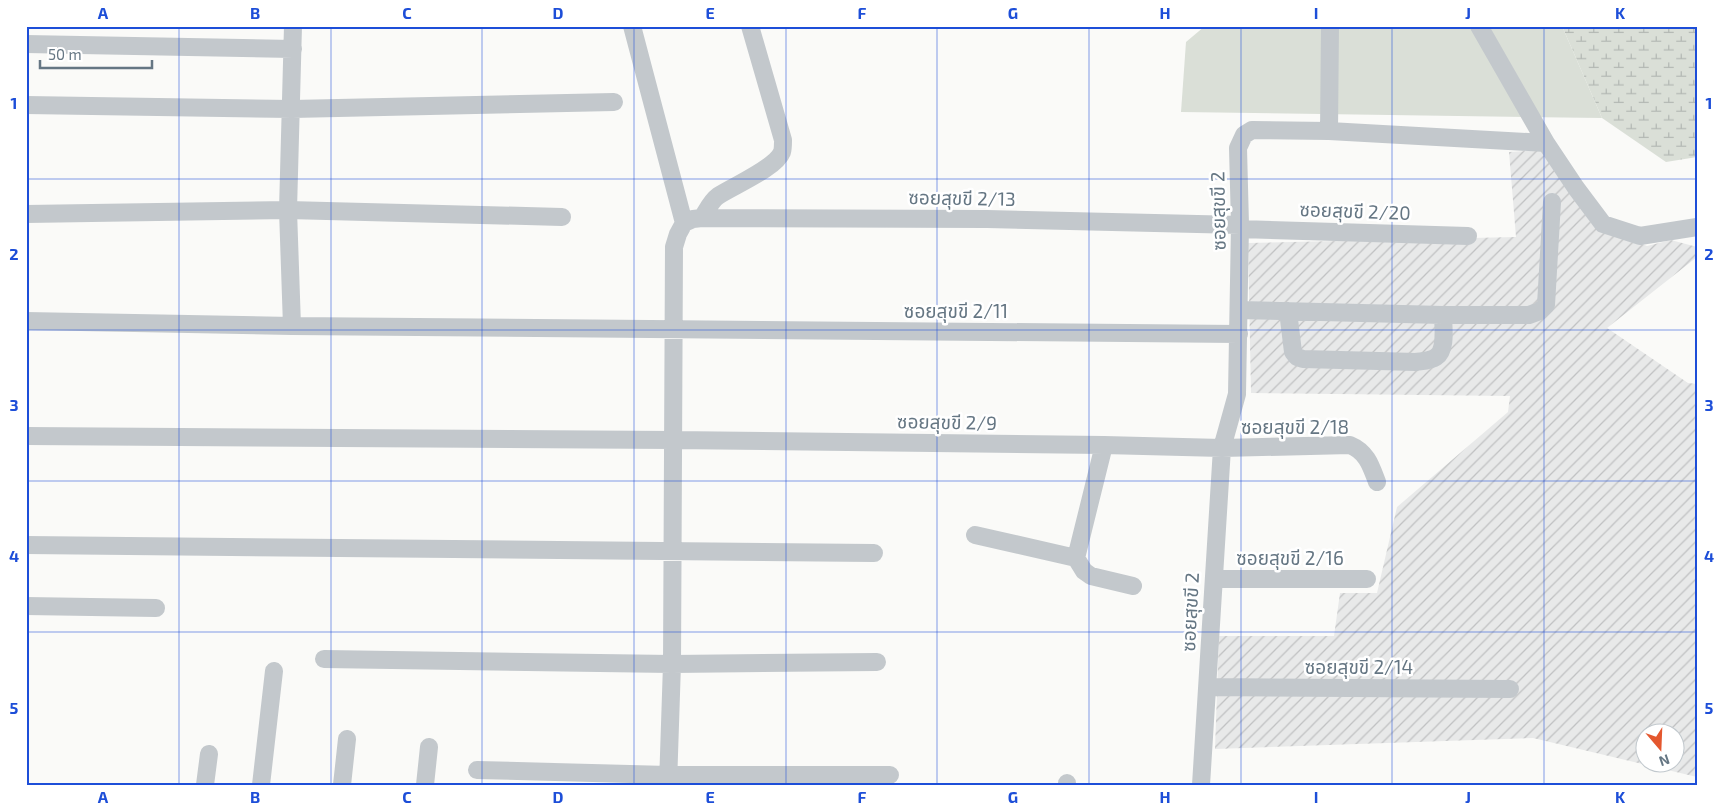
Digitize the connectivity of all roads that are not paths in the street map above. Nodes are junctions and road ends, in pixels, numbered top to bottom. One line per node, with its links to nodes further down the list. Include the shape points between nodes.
1 (293, 26): 7 (street)
2 (632, 26): 18 (street)
3 (750, 26): 17 (street, via 783,140 783,151 764,170 718,196)
4 (1330, 26): 11 (street)
5 (1479, 26): 12 (street)
6 (26, 44): 7 (street)
7 (293, 49): 10 (street)
8 (614, 102): 10 (street)
9 (26, 105): 10 (street)
10 (292, 109): 14 (street)
11 (1329, 132): 12 (street, ซอยสุขขี 2); 19 (street, ซอยสุขขี 2, via 1252,130 1244,135 1238,148)
12 (1546, 142): 20 (street, via 1603,224 1640,236)
13 (1552, 202): 24 (street, via 1546,305 1529,315)
14 (288, 210): 15 (street); 16 (street); 26 (street)
15 (26, 214)
16 (562, 216)
17 (702, 218): 18 (street, ซอยสุขขี 2/13); 19 (street, ซอยสุขขี 2/13, via 987,219)
18 (684, 223): 27 (street, via 674,246)
19 (1240, 227): 21 (street, ซอยสุขขี 2/20); 22 (street, ซอยสุขขี 2)
20 (1697, 227)
21 (1468, 236)
22 (1239, 310): 23 (street); 28 (street, ซอยสุขขี 2)
23 (1288, 311): 24 (street); 24 (street, via 1293,352 1303,360 1416,362 1434,359 1441,350)
24 (1443, 315)
25 (26, 321): 26 (street, ซอยสุขขี 2/11)
26 (292, 326): 27 (street, ซอยสุขขี 2/11)
27 (673, 330): 28 (street, ซอยสุขขี 2/11); 30 (street)
28 (1239, 334): 32 (street, ซอยสุขขี 2, via 1237,394)
29 (26, 436): 30 (street, ซอยสุขขี 2/9)
30 (673, 440): 31 (street, ซอยสุขขี 2/9); 36 (street)
31 (1104, 445): 32 (street, ซอยสุขขี 2/9); 38 (street)
32 (1222, 448): 33 (street, ซอยสุขขี 2/18, via 1350,445 1367,456); 39 (street, ซอยสุขขี 2)
33 (1377, 482)
34 (975, 535): 38 (street)
35 (26, 545): 36 (street)
36 (672, 552): 37 (street); 46 (street)
37 (874, 553)
38 (1076, 558): 41 (street, via 1084,571 1092,576)
39 (1214, 578): 40 (street, ซอยสุขขี 2/16); 48 (street, ซอยสุขขี 2)
40 (1367, 579)
41 (1133, 586)
42 (26, 606): 43 (street)
43 (156, 608)
44 (324, 659): 46 (street)
45 (877, 662): 46 (street)
46 (672, 664): 55 (street)
47 (274, 671): 57 (street)
48 (1207, 687): 49 (street, ซอยสุขขี 2/14); 60 (street, ซอยสุขขี 2)
49 (1510, 690)
50 (347, 739): 58 (street)
51 (428, 747): 59 (street)
52 (209, 754): 56 (street)
53 (477, 770): 55 (street)
54 (890, 775): 55 (street)
55 (668, 780)
56 (205, 785)
57 (261, 785)
58 (342, 785)
59 (425, 785)
60 (1202, 785)

